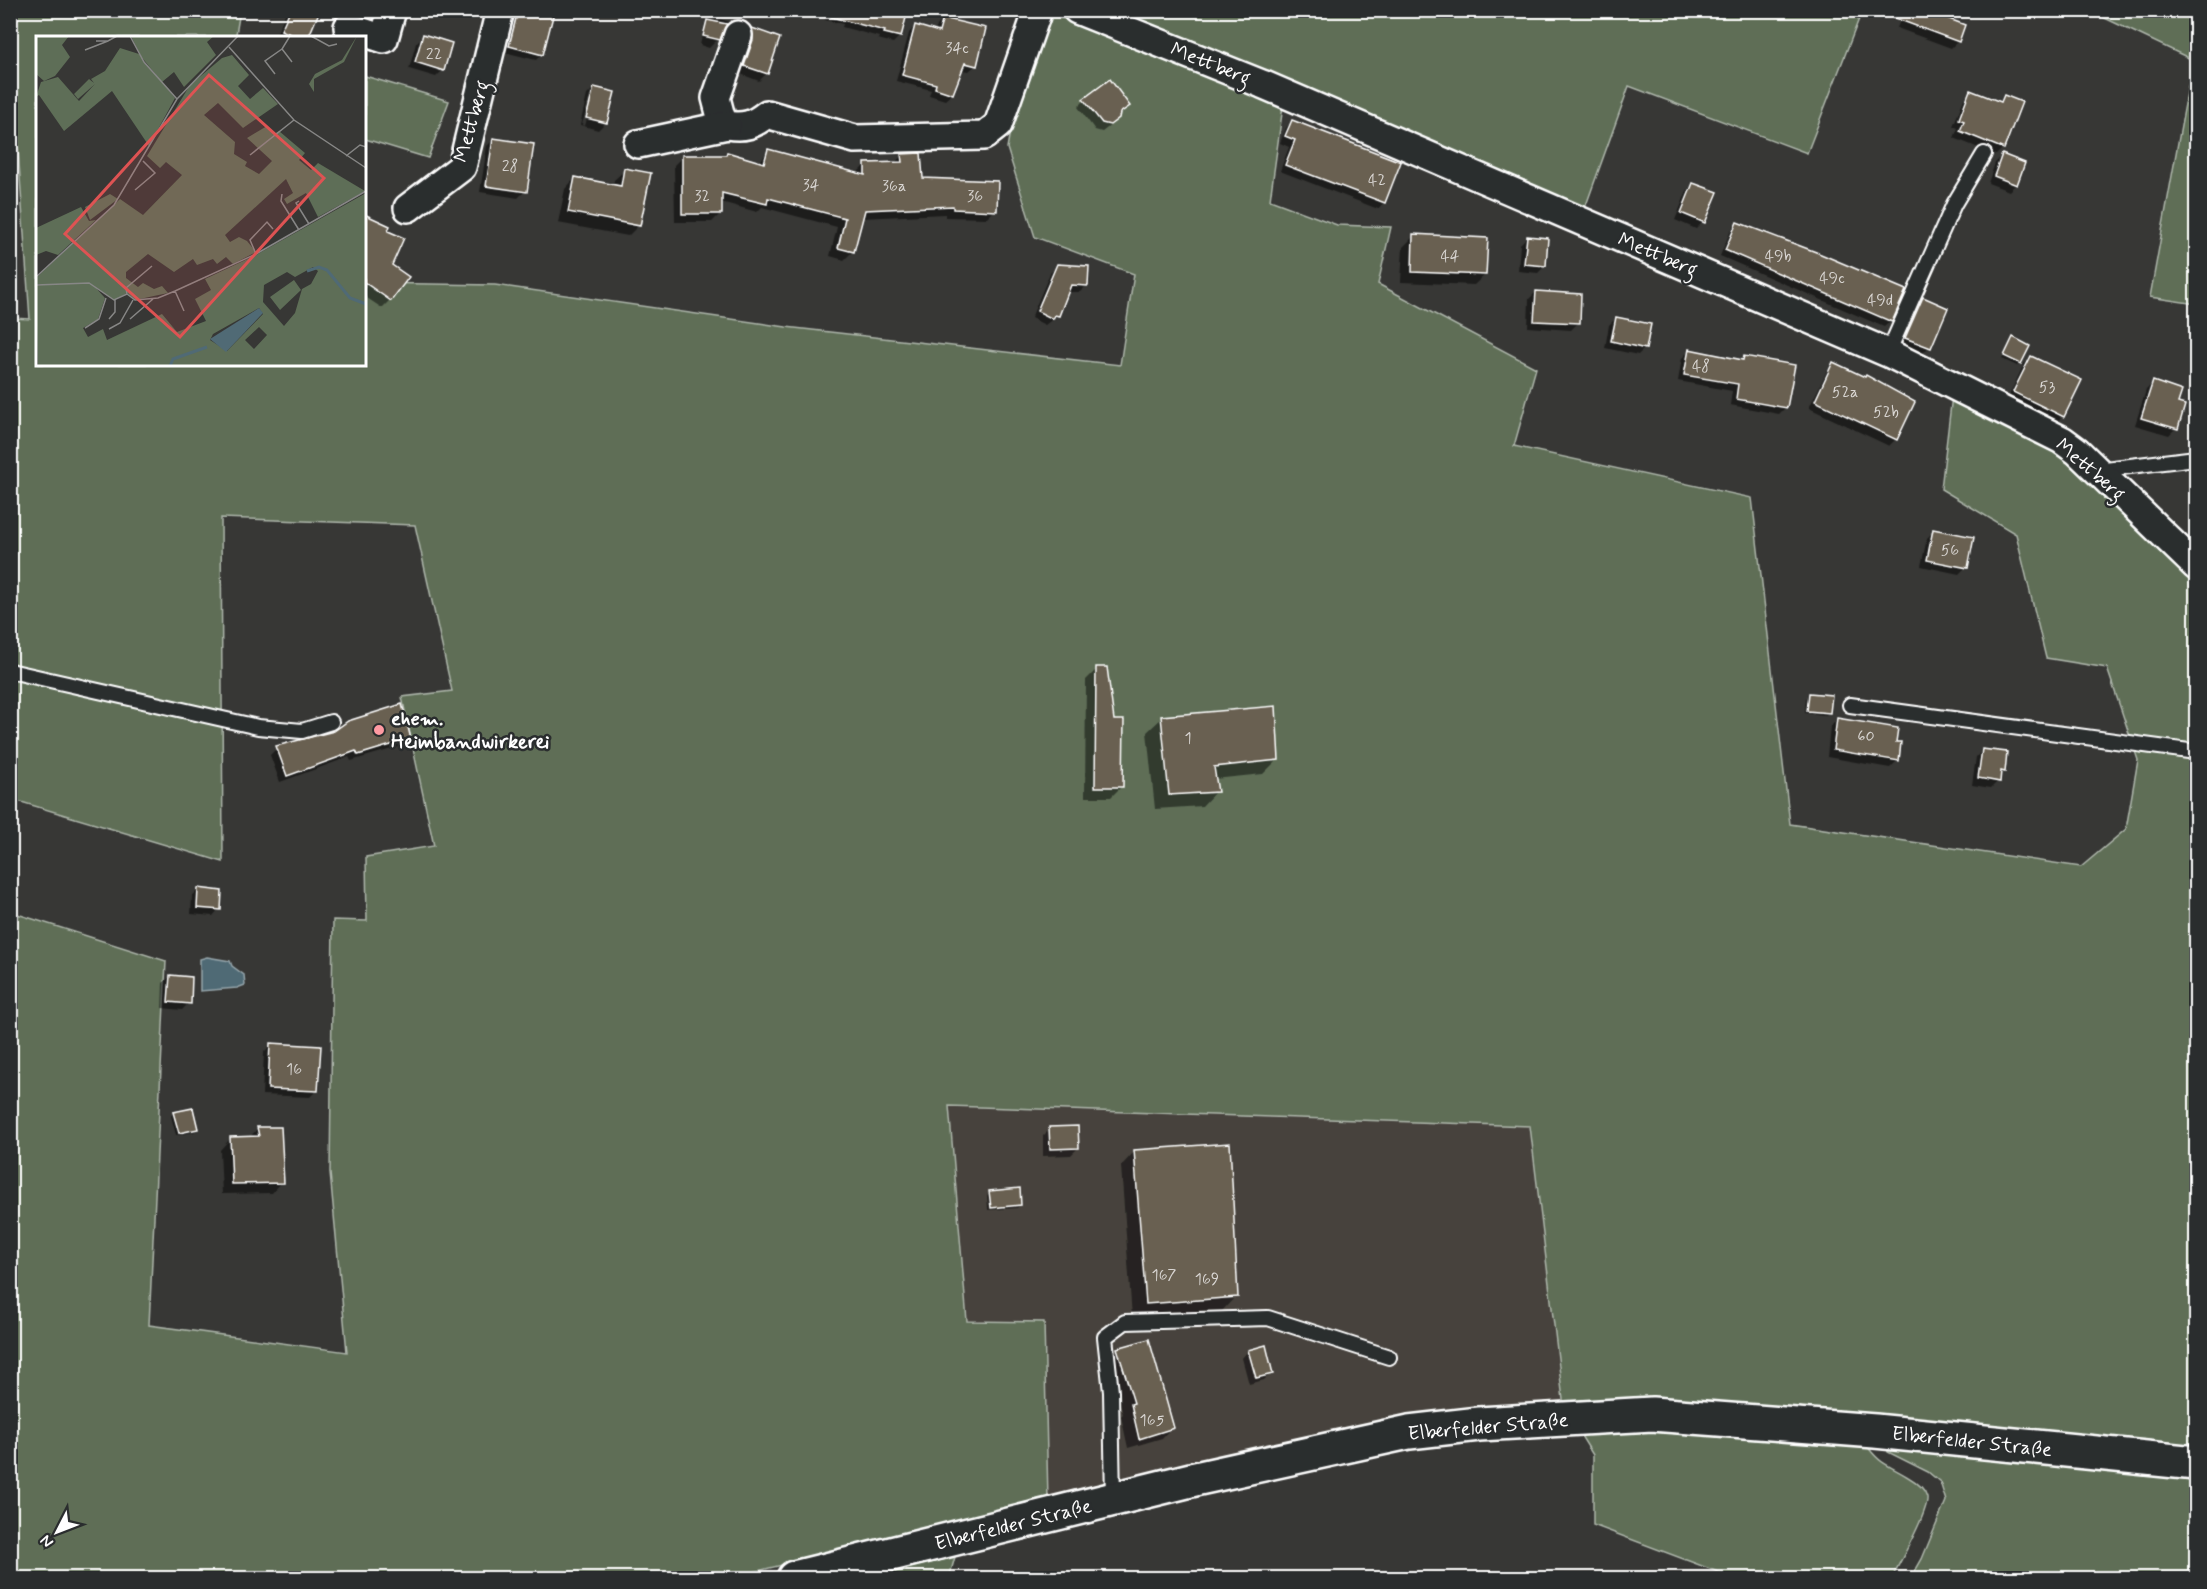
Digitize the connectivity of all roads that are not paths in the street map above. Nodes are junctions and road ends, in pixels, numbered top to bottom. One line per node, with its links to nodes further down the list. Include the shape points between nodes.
1 (392, 10): 5 (street, via 384,39)
2 (500, 10): 10 (street, Mettberg, via 462,167)
3 (1038, 10): 7 (street, via 998,125 984,136 855,139 767,114 741,127)
4 (1077, 10): 11 (street, Mettberg, via 1284,94)
5 (348, 27)
6 (738, 35): 7 (street, via 716,98)
7 (727, 125): 8 (street)
8 (638, 144)
9 (1984, 153): 11 (lane, via 1954,204)
10 (408, 208)
11 (1888, 353): 13 (street, Mettberg, via 2062,440)
12 (2196, 458): 13 (lane)
13 (2096, 470): 14 (street, Mettberg)
14 (2196, 566)
15 (10, 671): 17 (lane, via 258,726 302,731)
16 (1850, 705): 18 (lane)
17 (331, 722)
18 (2196, 752)
19 (1389, 1357): 21 (lane, via 1268,1318 1125,1322 1105,1337 1111,1392)
20 (2196, 1463): 21 (main road, Elberfelder Straße, via 1875,1431 1652,1414 1409,1432)
21 (1113, 1499): 22 (main road, Elberfelder Straße)
22 (794, 1578)

